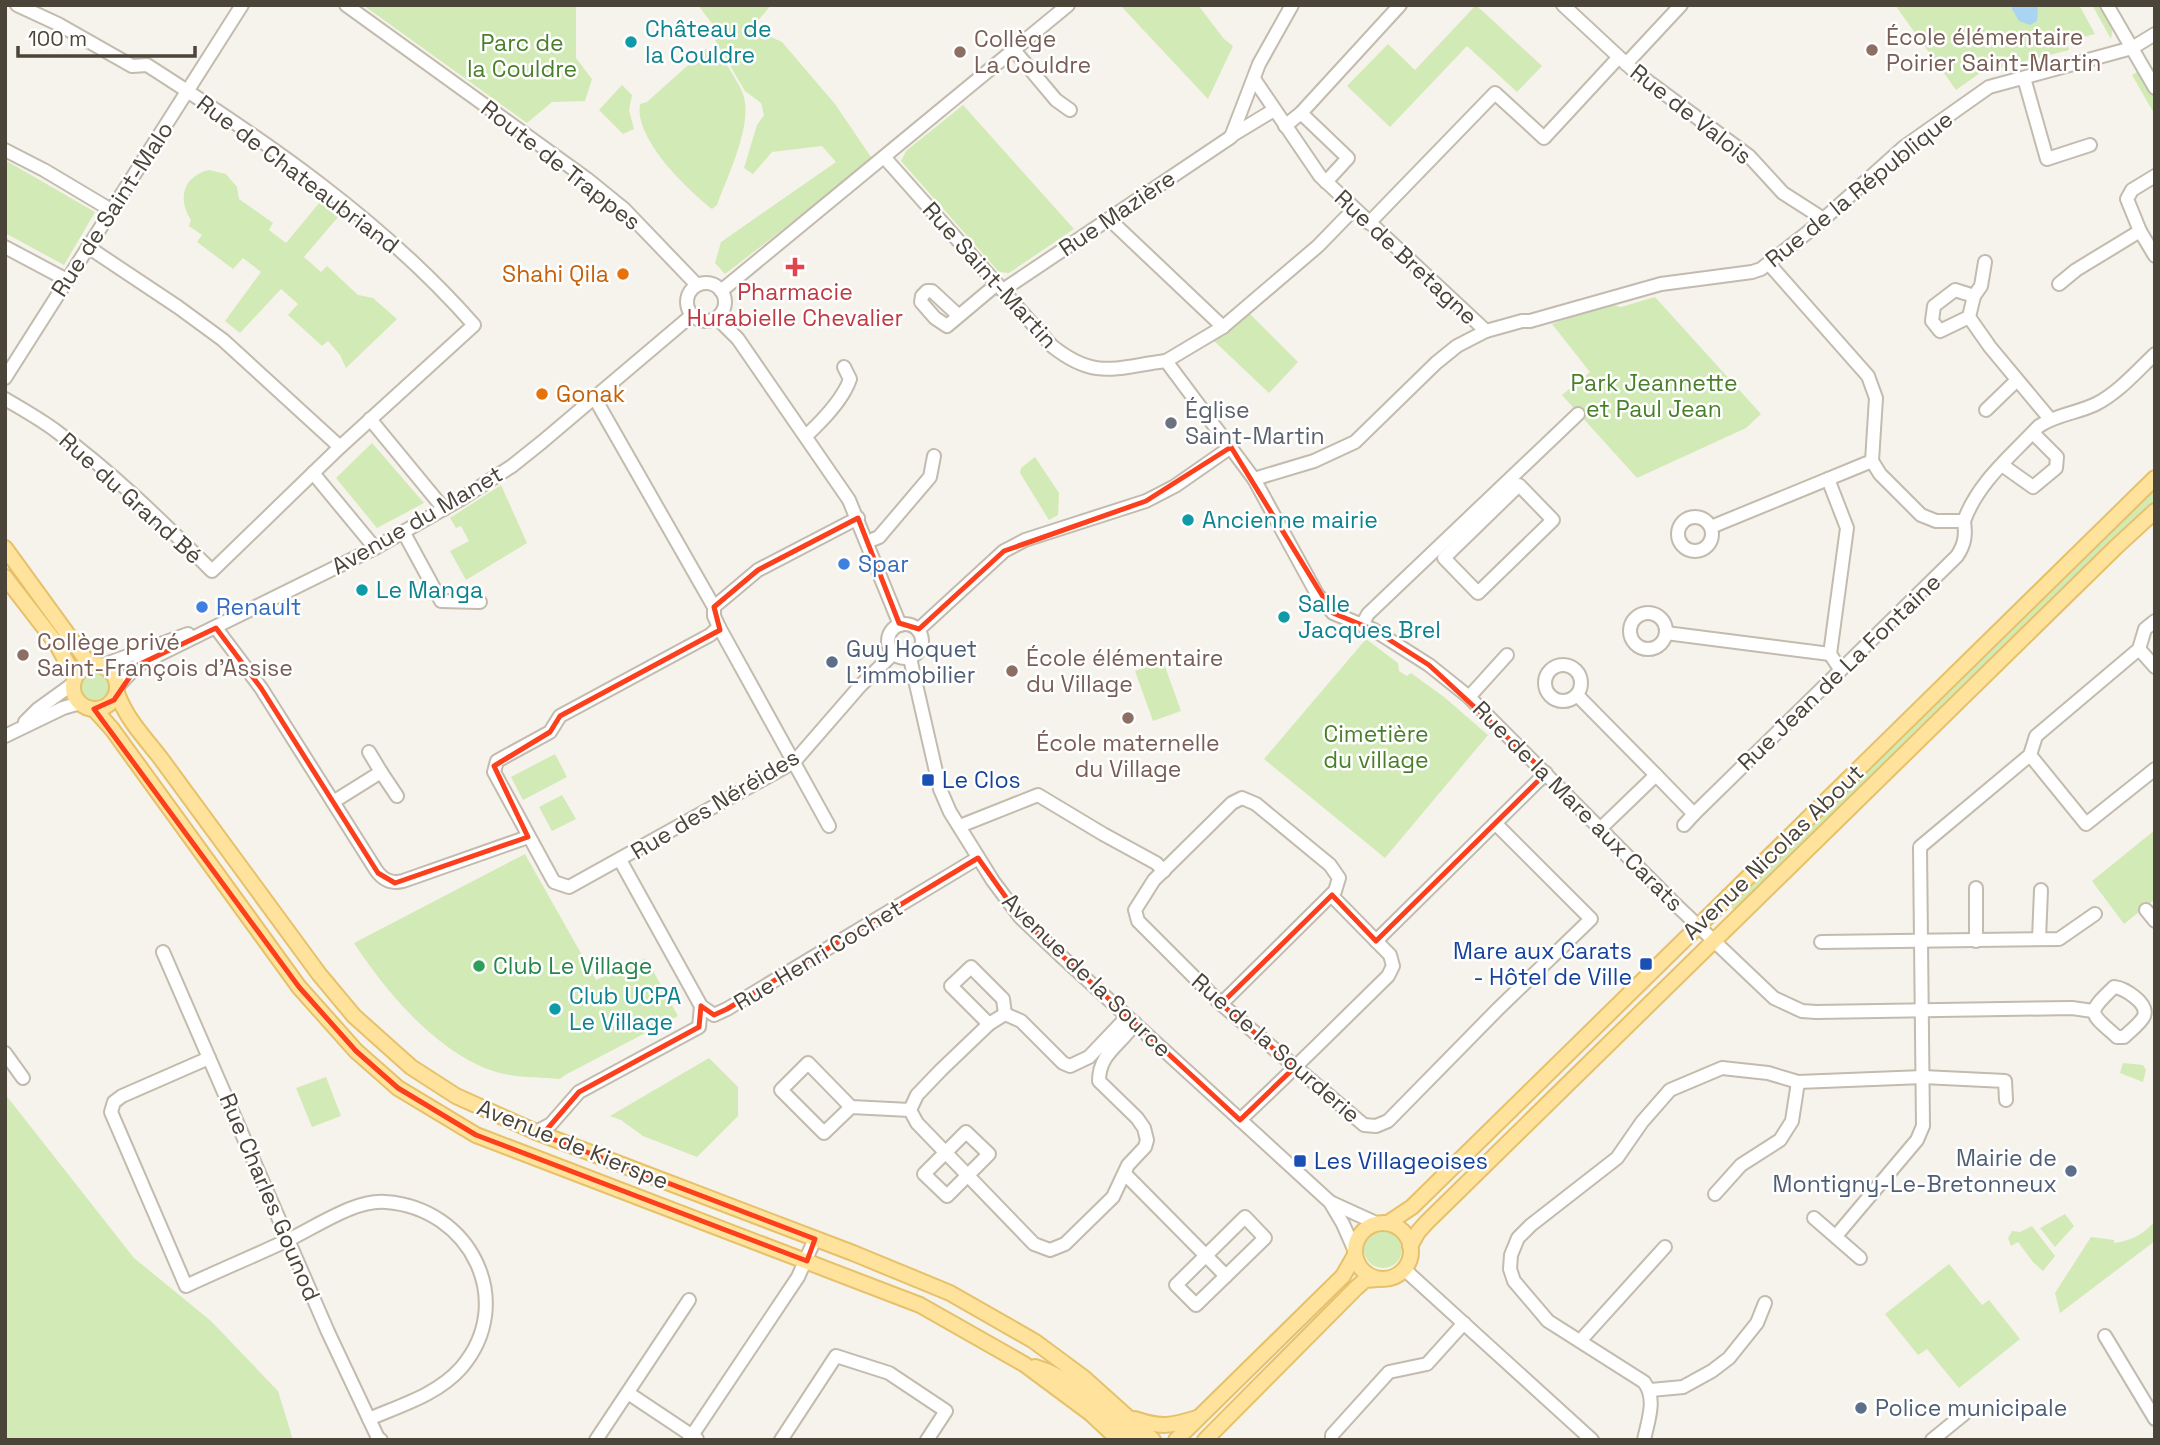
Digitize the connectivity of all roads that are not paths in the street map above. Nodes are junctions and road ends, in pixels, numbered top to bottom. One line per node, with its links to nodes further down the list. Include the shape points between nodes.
1 (17, 5): 17 (street, Rue de Chateaubriand, via 132,66 147,65)
2 (242, 5): 17 (street, Rue de Saint-Malo)
3 (346, 5): 41 (street, Route de Trappes, via 587,179 624,209)
4 (1068, 5): 12 (street)
5 (1292, 5): 15 (street)
6 (1400, 5): 20 (street)
7 (1563, 5): 13 (street, Rue de Valois)
8 (1681, 5): 13 (street)
9 (2107, 5): 11 (street)
10 (2155, 34): 11 (street, Rue de la République)
11 (2132, 48): 14 (street, Rue de la République); 16 (street)
12 (1014, 50): 18 (street); 25 (street)
13 (1622, 61): 30 (street, Rue de Valois, via 1749,156 1783,193); 32 (street, via 1544,138 1495,93)
14 (2024, 78): 23 (street, via 2047,159); 30 (street, Rue de la République, via 1989,87 1904,147)
15 (1254, 79): 19 (street, Rue de Bretagne); 22 (street)
16 (2155, 88)
17 (187, 91): 29 (street, Rue de Saint-Malo); 60 (street, Rue de Chateaubriand, via 346,206 403,253 474,325)
18 (1070, 110)
19 (1274, 110): 21 (street, Rue de Bretagne); 22 (street, Rue Mazière)
20 (1301, 113): 21 (street); 27 (street, Rue de Bretagne, via 1348,158)
21 (1285, 126): 27 (street, Rue de Bretagne)
22 (1231, 137): 31 (street, Rue Mazière)
23 (2090, 145)
24 (5, 150): 29 (street)
25 (884, 157): 42 (street, Rue Saint-Martin); 43 (street)
26 (2155, 176): 33 (street, via 2132,190 2127,199)
27 (1326, 182): 28 (street, Rue de Bretagne)
28 (1354, 209): 32 (street, Rue de Bretagne); 49 (street)
29 (111, 210): 35 (street, Rue de Saint-Malo)
30 (1822, 218): 38 (street, Rue de la République)
31 (1109, 219): 42 (street, Rue Mazière); 49 (street)
32 (1369, 223): 50 (street, Rue de Bretagne)
33 (2140, 232): 36 (street); 40 (street)
34 (5, 247): 39 (street)
35 (88, 247): 39 (street, Rue de Saint-Malo); 65 (street, via 223,340)
36 (2155, 256)
37 (1985, 262): 44 (street, via 1982,286)
38 (1769, 264): 50 (street, Rue de la République, via 1752,272 1661,284); 67 (street, via 1868,376 1877,398)
39 (67, 280): 54 (street, Rue de Saint-Malo)
40 (2059, 284)
41 (697, 285): 43 (street, via 713,285); 45 (street, via 687,299)
42 (1000, 287): 46 (street, Rue Mazière); 52 (street, Rue Saint-Martin, via 1069,360 1097,370)
43 (722, 291): 48 (street, via 724,308)
44 (1974, 296): 47 (street); 47 (street, via 1955,290 1934,306 1932,321 1940,331)
45 (692, 315): 48 (street, via 707,322); 56 (street, Avenue du Manet)
46 (959, 316)
47 (1969, 317): 55 (street)
48 (718, 318): 63 (street)
49 (1223, 327): 52 (street)
50 (1486, 331): 71 (street, Rue de la République, via 1436,363 1355,442)
51 (2155, 354): 61 (street, via 2113,393)
52 (1166, 361): 64 (street, Rue de la Mare aux Carats)
53 (844, 367): 63 (street, via 850,379 846,389)
54 (5, 378)
55 (2017, 380): 58 (street); 61 (street)
56 (594, 397): 74 (street, Avenue du Manet, via 512,466); 85 (street)
57 (5, 399): 69 (street, Rue du Grand Bé, via 55,430 104,470 212,571)
58 (1986, 410)
59 (1578, 414): 88 (street, via 1368,614)
60 (370, 419): 65 (street, Rue de Chateaubriand); 74 (street)
61 (2050, 419): 62 (street, Rue Jean de La Fontaine)
62 (2033, 433): 68 (street, Rue Jean de La Fontaine); 68 (street, via 2057,457 2056,468 2033,487)
63 (806, 436): 76 (street)
64 (1231, 446): 71 (street, Rue de la Mare aux Carats); 91 (street, via 1146,501 1004,551)
65 (340, 447): 69 (street, Rue du Grand Bé)
66 (934, 456): 80 (street, via 930,477 879,537)
67 (1872, 461): 72 (street); 77 (street, via 1921,515 1936,521)
68 (2002, 465): 77 (street, Rue Jean de La Fontaine, via 1976,495)
69 (313, 473): 82 (street)
70 (2155, 478): 133 (main road, Avenue Nicolas About)
71 (1254, 480): 88 (street, Rue de la Mare aux Carats, via 1317,593 1334,613)
72 (1828, 480): 78 (street); 95 (street, via 1847,528)
73 (1519, 485): 73 (street, via 1553,520 1478,593 1444,558)
74 (444, 509): 79 (street, Avenue du Manet)
75 (2155, 511): 135 (main road, Avenue Nicolas About)
76 (858, 518): 80 (street); 85 (street, via 758,570)
77 (1964, 521): 100 (street, Rue Jean de La Fontaine, via 1964,546 1957,556)
78 (1711, 527)
79 (404, 533): 82 (street, Avenue du Manet); 84 (street, via 441,601)
80 (867, 542): 87 (street)
81 (5, 548): 98 (main road)
82 (375, 548): 90 (street, Avenue du Manet)
83 (5, 577): 101 (main road, via 55,643)
84 (480, 602)
85 (714, 607): 89 (street)
86 (2155, 621): 93 (street, via 2145,629)
87 (900, 625): 91 (street); 94 (street, via 888,637)
88 (1362, 625): 104 (street, Rue de la Mare aux Carats, via 1415,656)
89 (719, 627): 110 (street); 123 (street, Rue des Néréides, via 560,716 550,732 497,761 494,772)
90 (216, 628): 98 (street); 102 (street, Avenue du Manet, via 138,665); 116 (street, via 261,688)
91 (918, 630): 97 (street, via 922,646)
92 (1667, 632): 95 (street)
93 (2139, 649): 99 (street); 109 (street, via 2036,736)
94 (893, 654): 97 (street); 110 (street, Rue des Néréides)
95 (1830, 654): 100 (street)
96 (1507, 655): 104 (street)
97 (910, 658): 121 (street, Avenue de la Source, via 940,789)
98 (97, 665): 101 (main road, via 84,667); 102 (main road, via 108,668)
99 (2155, 667)
100 (1840, 669): 117 (street, Rue Jean de La Fontaine)
101 (74, 680): 105 (main road, via 74,691); 106 (street)
102 (118, 690): 105 (main road, via 108,705); 161 (main road, Avenue de Kierspe, via 122,708 133,724 354,1016 411,1067 456,1096)
103 (1577, 695): 114 (street)
104 (1469, 697): 113 (street, Rue de la Mare aux Carats)
105 (87, 706): 106 (street, via 63,708); 177 (main road, Avenue de Kierspe, via 112,729 299,987 356,1051 398,1088 476,1135)
106 (18, 730): 107 (street)
107 (5, 736)
108 (369, 752): 112 (street)
109 (2030, 755): 111 (street, via 2085,824); 137 (street, via 1920,847)
110 (794, 762): 120 (street); 125 (street, Rue des Néréides)
111 (2155, 769)
112 (381, 772): 115 (street); 116 (street)
113 (1546, 773): 118 (street); 122 (street, Rue de la Mare aux Carats)
114 (1656, 775): 117 (street); 122 (street)
115 (397, 796)
116 (333, 802): 123 (street, via 378,873 394,883)
117 (1695, 814): 119 (street, Rue Jean de La Fontaine)
118 (1496, 824): 136 (street); 153 (street, Rue de la Sourderie, via 1591,919 1388,1121 1364,1125)
119 (1684, 825)
120 (829, 826)
121 (960, 826): 124 (street, Avenue de la Source); 126 (street, via 1038,795)
122 (1601, 828): 133 (street, Rue de la Mare aux Carats)
123 (528, 837): 125 (street, Rue des Néréides, via 558,885 569,887)
124 (978, 858): 142 (street, Rue Henri Cochet, via 727,1009 714,1015); 147 (street, Avenue de la Source, via 1020,917)
125 (620, 860): 142 (street)
126 (1164, 871): 129 (street, via 1242,798 1256,804 1330,865 1339,878); 141 (street, Rue de la Sourderie, via 1145,892 1135,916)
127 (1976, 888): 138 (street)
128 (2041, 890): 134 (street)
129 (1331, 895): 136 (street); 141 (street)
130 (2146, 910): 132 (street)
131 (2095, 914): 134 (street, via 2060,939)
132 (2155, 921)
133 (1698, 926): 135 (street, Rue de la Mare aux Carats); 168 (main road, Avenue Nicolas About, via 1412,1207)
134 (2039, 939): 138 (street)
135 (1713, 940): 143 (street, Rue de la Mare aux Carats, via 1774,998 1802,1011); 172 (main road, Avenue Nicolas About, via 1427,1222)
136 (1376, 941): 153 (street, via 1390,955 1393,966 1388,976)
137 (1920, 941): 138 (street); 139 (street); 143 (street)
138 (1976, 941)
139 (1821, 942)
140 (163, 952): 151 (street, Rue Charles Gounod)
141 (1221, 1004): 153 (street, Rue de la Sourderie)
142 (701, 1006): 161 (street, Rue Henri Cochet, via 699,1027 579,1092 551,1124)
143 (1922, 1010): 144 (street, Rue de la Mare aux Carats); 154 (street)
144 (2093, 1011): 145 (street, via 2114,987 2124,988); 145 (street, via 2117,1037 2124,1037)
145 (2150, 1012)
146 (1005, 1014): 148 (street); 148 (street, via 1003,999 971,967 951,986); 150 (street, via 1021,1021 1063,1063 1070,1066)
147 (1131, 1020): 150 (street); 152 (street, via 1128,1033); 160 (street, Avenue de la Source)
148 (989, 1024): 159 (street, via 916,1095)
149 (5, 1053): 155 (street)
150 (1089, 1057): 152 (street)
151 (209, 1058): 171 (street, Rue Charles Gounod); 171 (street, via 122,1096 111,1112 186,1286)
152 (1099, 1067): 163 (street, via 1099,1081 1136,1118 1147,1139)
153 (1295, 1067): 160 (street)
154 (1923, 1077): 156 (street); 157 (street, via 2005,1081); 169 (street, via 1923,1126 1917,1140)
155 (23, 1078)
156 (1798, 1082): 165 (street, via 1792,1121 1780,1140 1741,1165); 185 (street, via 1722,1068 1670,1090 1617,1158 1518,1238 1511,1255 1514,1281 1548,1321)
157 (2006, 1100)
158 (851, 1107): 158 (street, via 824,1133 781,1090 808,1063); 159 (street)
159 (910, 1110): 162 (street)
160 (1240, 1120): 166 (street, Avenue de la Source)
161 (536, 1132): 170 (main road, Avenue de Kierspe)
162 (945, 1153): 164 (street); 164 (street, via 966,1132 989,1154); 164 (street, via 924,1174 947,1196)
163 (1125, 1174): 164 (street, via 1113,1197 1065,1244 1050,1250 1034,1244); 175 (street)
164 (968, 1175)
165 (1715, 1194)
166 (1330, 1202): 168 (street, Avenue de la Source); 174 (street, Avenue de la Source)
167 (1814, 1218): 169 (street)
168 (1382, 1223): 172 (main road, via 1403,1231); 174 (main road, Avenue Nicolas About, via 1361,1233)
169 (1836, 1236): 176 (street)
170 (815, 1239): 177 (street); 190 (main road, Avenue de Kierspe, via 950,1293 994,1317 1074,1370)
171 (289, 1240): 192 (street, Rue Charles Gounod); 192 (street, via 361,1204 384,1201 416,1207 441,1219 460,1235 478,1265 486,1316 480,1337 462,1367 441,1387)
172 (1410, 1246): 178 (main road, Avenue Nicolas About)
173 (1665, 1247): 185 (street)
174 (1354, 1252): 180 (main road, via 1363,1271); 191 (main road, Avenue Nicolas About, via 1343,1276)
175 (1206, 1255): 179 (street); 179 (street, via 1176,1285 1196,1305); 179 (street, via 1245,1217 1265,1238)
176 (1860, 1258)
177 (807, 1261): 186 (main road, Avenue de Kierspe, via 920,1305); 194 (street)
178 (1404, 1269): 180 (main road); 183 (street)
179 (1226, 1276)
180 (1378, 1279): 203 (main road, via 1365,1280 1356,1288)
181 (689, 1300): 188 (street)
182 (1765, 1303): 187 (street, via 1757,1323 1729,1358 1712,1371 1683,1387)
183 (1464, 1323): 204 (street, via 1427,1364 1389,1372); 205 (street)
184 (2105, 1336): 193 (street)
185 (1580, 1341): 187 (street)
186 (1024, 1364): 199 (main road, Avenue de Kierspe); 200 (main road, via 1054,1372)
187 (1650, 1390): 206 (street)
188 (628, 1393): 194 (street); 196 (street)
189 (1964, 1414): 207 (street)
190 (1128, 1417): 191 (main road, via 1162,1426); 201 (main road, Avenue de Kierspe)
191 (1198, 1418): 202 (main road, Avenue Nicolas About)
192 (369, 1419): 195 (street, Rue Charles Gounod)
193 (2155, 1419)
194 (693, 1438)
195 (381, 1440)
196 (596, 1440)
197 (781, 1440): 198 (street, via 836,1356 889,1373 946,1411)
198 (928, 1440)
199 (1119, 1440)
200 (1134, 1440)
201 (1153, 1440)
202 (1176, 1440)
203 (1205, 1440)
204 (1332, 1440)
205 (1592, 1440)
206 (1644, 1440)
207 (1932, 1440)

